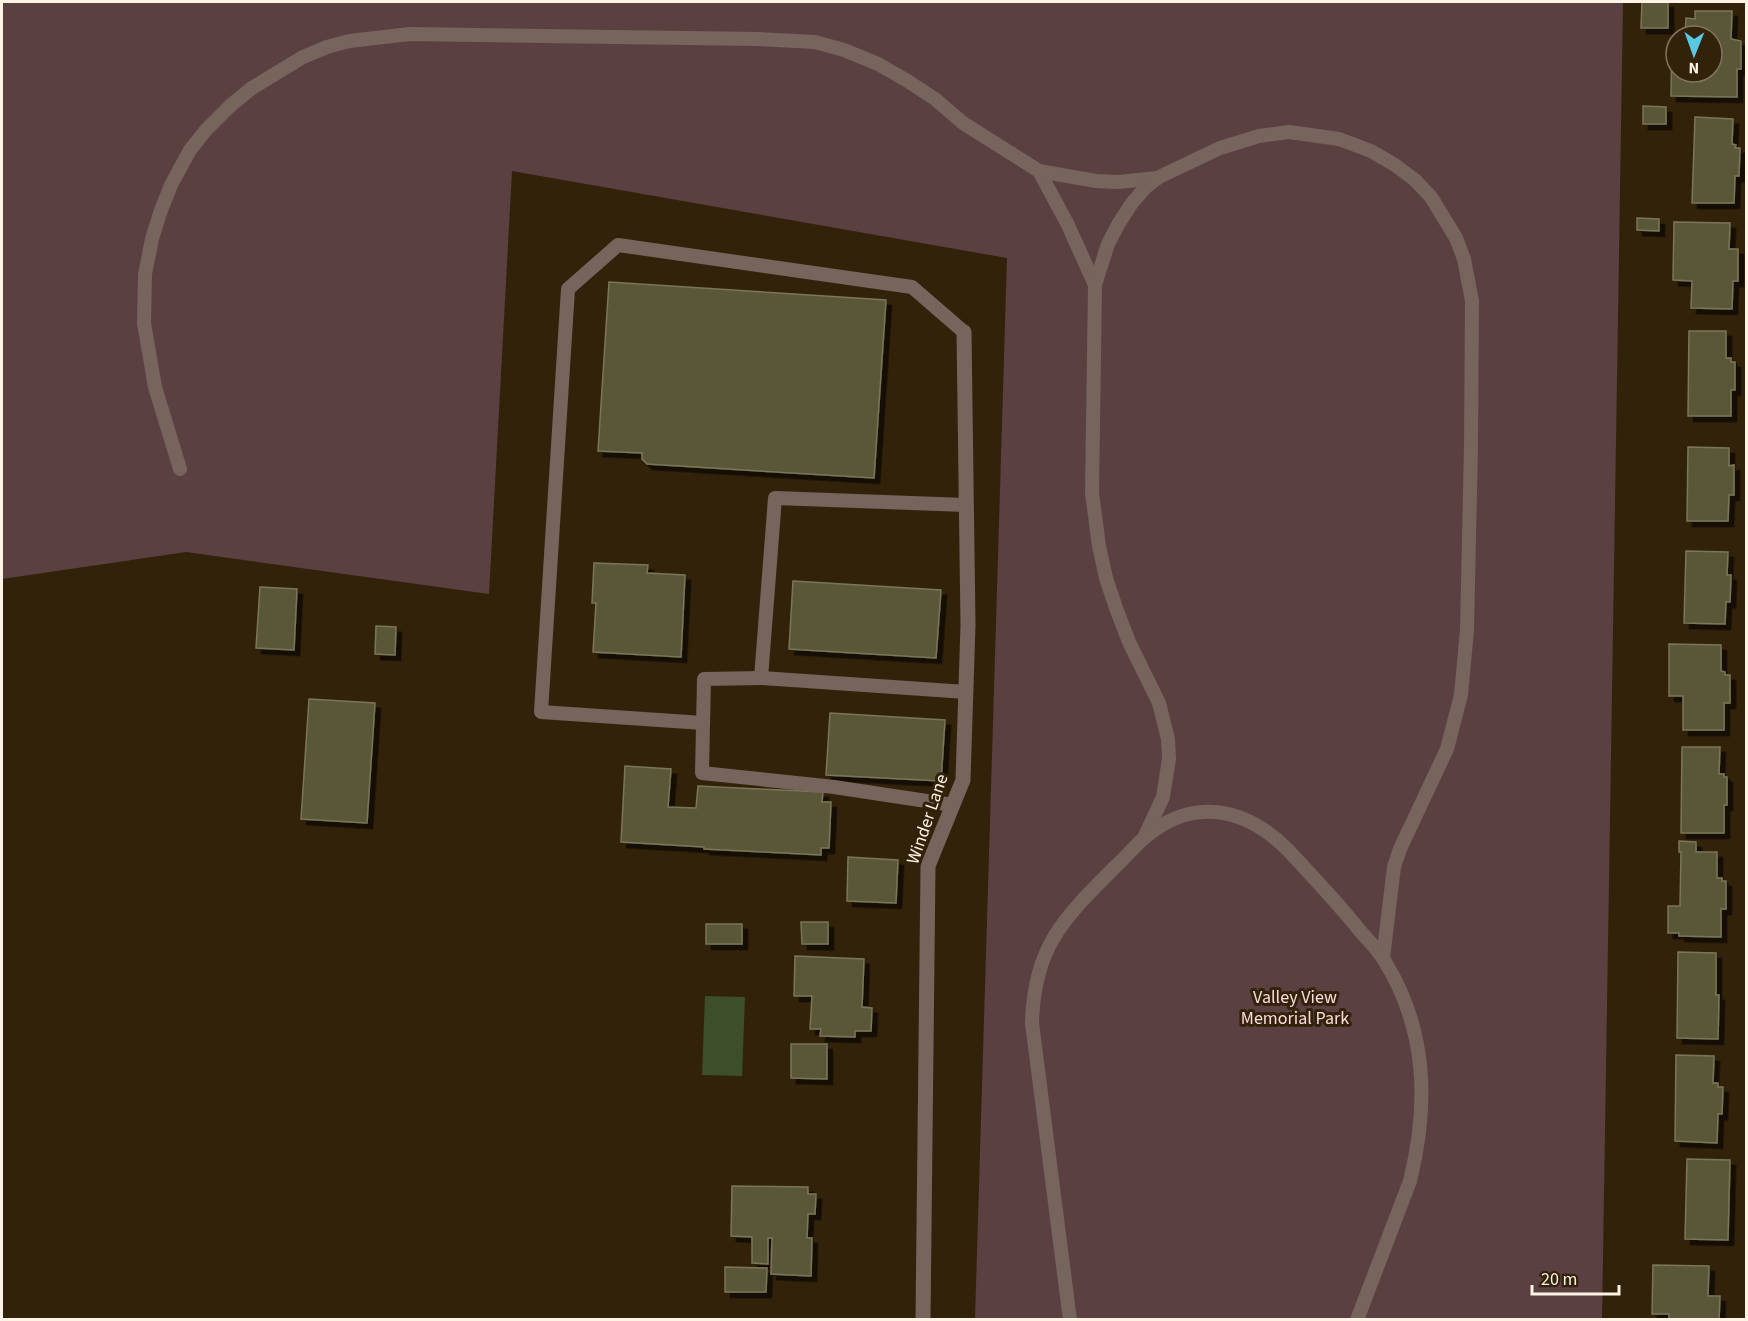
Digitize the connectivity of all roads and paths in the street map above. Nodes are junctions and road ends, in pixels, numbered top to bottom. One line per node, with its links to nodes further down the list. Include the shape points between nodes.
1 (1039, 171): 2 (lane, via 1096,181); 3 (lane); 5 (lane, via 878,64 815,42 410,34 327,46 252,88 231,105 190,150 160,213 145,274 144,322 155,387)
2 (1159, 177): 3 (lane, via 1132,203 1119,223); 12 (lane, via 1220,148 1259,136 1289,132 1339,139 1371,152 1415,180 1444,216 1464,259 1472,301 1472,332 1463,674 1447,749 1394,867)
3 (1095, 285): 11 (lane, via 1092,493 1099,546 1116,608 1159,703 1169,759 1163,797)
4 (964, 332): 6 (street, Winder Lane); 9 (lane, via 912,286 618,244 568,289 541,712)
5 (180, 469)
6 (966, 505): 7 (lane, via 775,498); 8 (street, Winder Lane)
7 (762, 678): 8 (lane); 9 (lane, via 704,679)
8 (966, 692): 10 (street, Winder Lane, via 963,780)
9 (703, 723): 10 (lane, via 702,773)
10 (953, 805): 13 (street, Winder Lane, via 928,866)
11 (1144, 838): 12 (lane, via 1180,817 1208,812 1242,816 1259,824 1288,850); 14 (lane, via 1059,926 1049,942 1036,981 1032,1023)
12 (1383, 958): 15 (lane, via 1413,1026 1422,1108 1410,1181)
13 (923, 1320)
14 (1070, 1320)
15 (1357, 1320)

